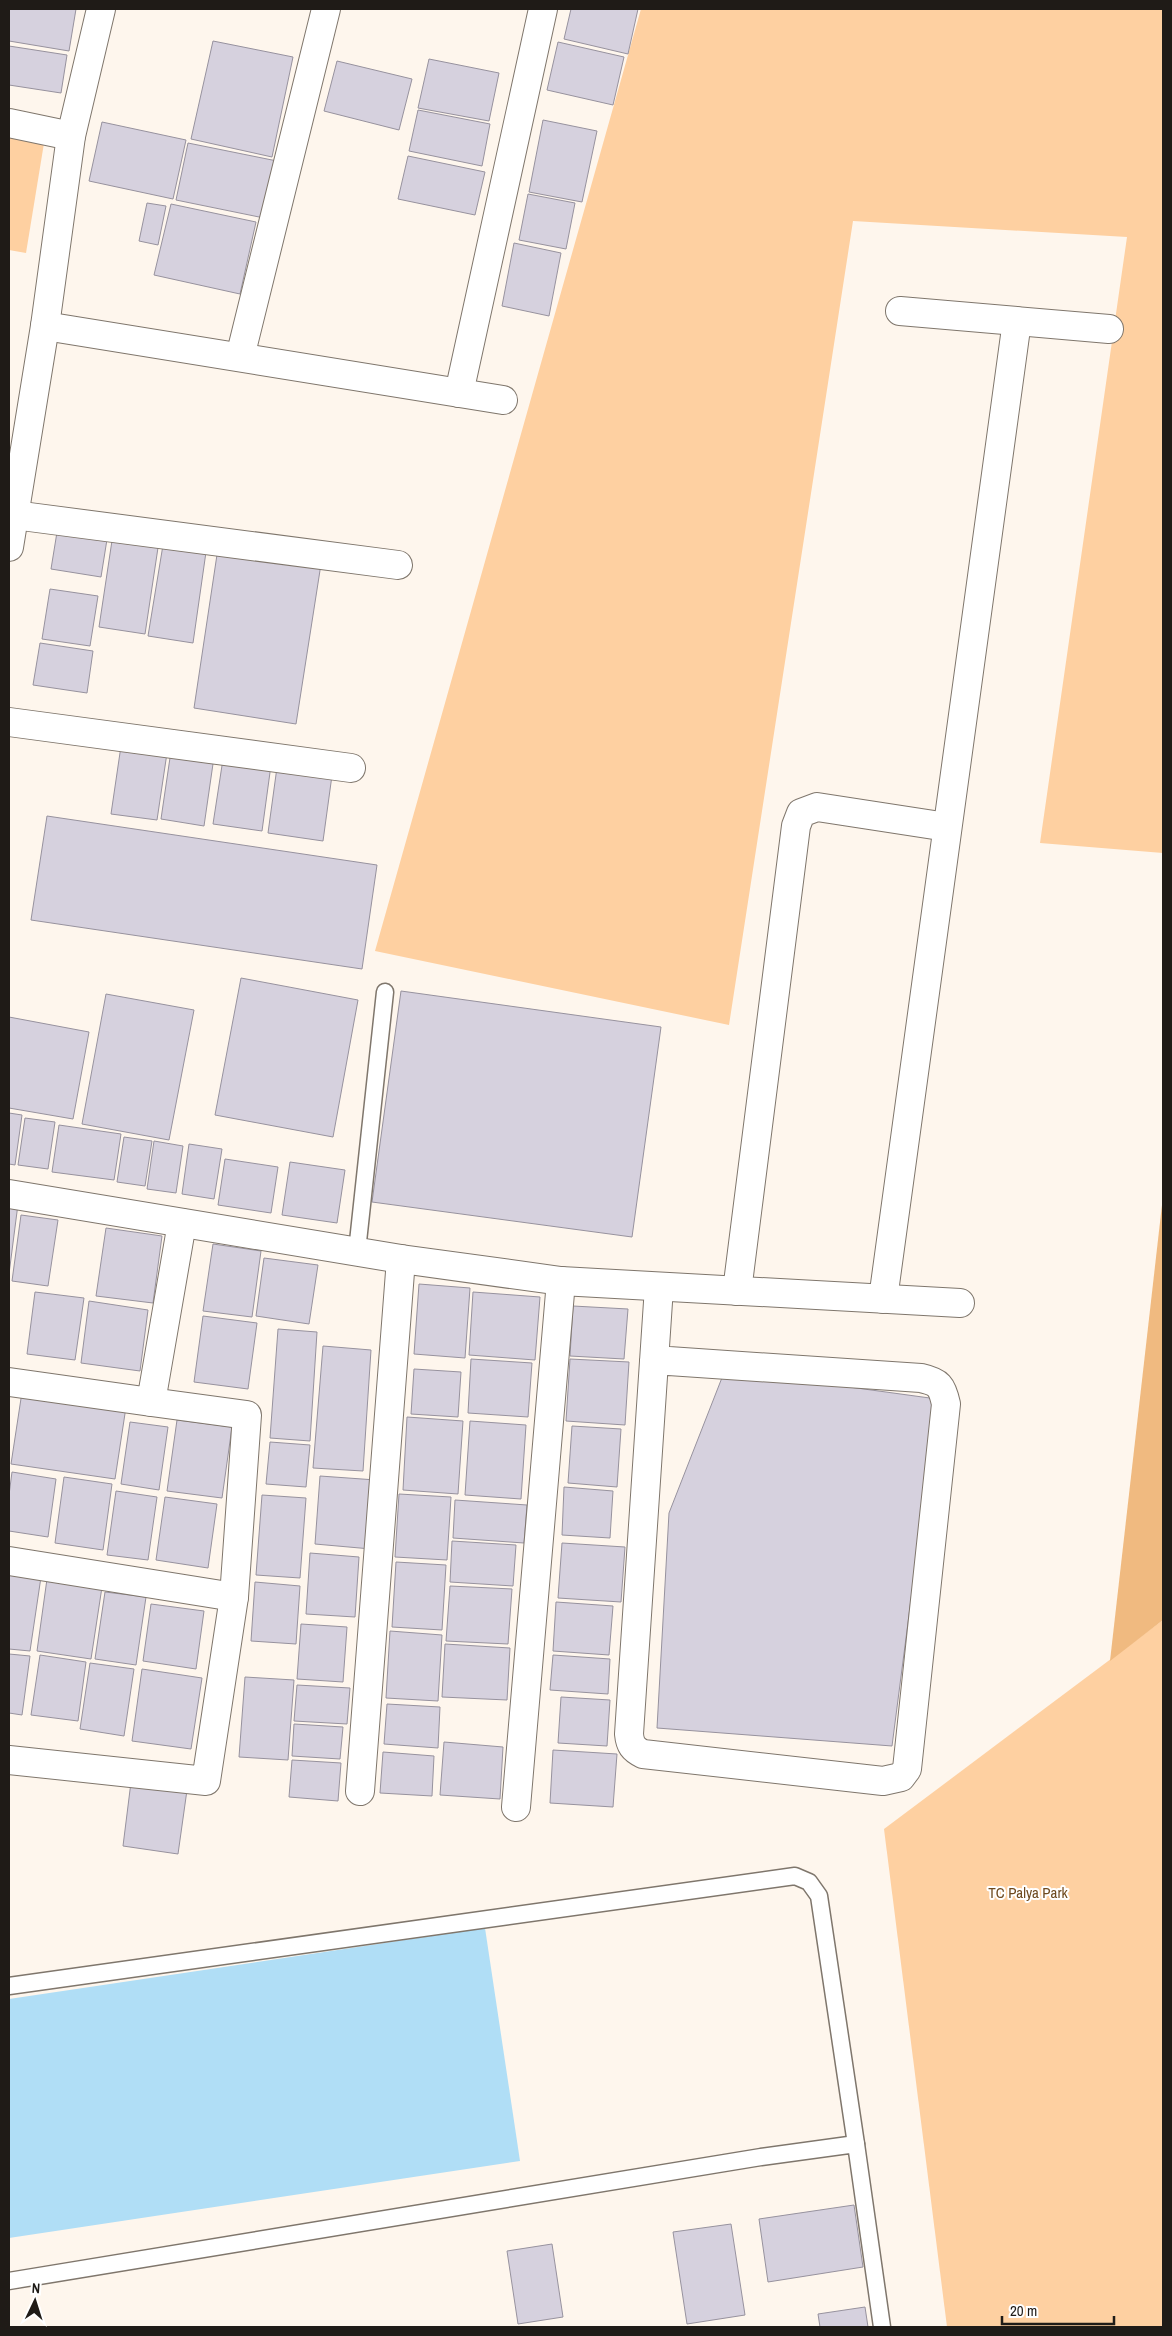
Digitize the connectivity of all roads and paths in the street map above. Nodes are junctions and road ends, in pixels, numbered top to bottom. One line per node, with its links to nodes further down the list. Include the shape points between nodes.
1 (101, 9): 5 (street)
2 (326, 9): 10 (street)
3 (543, 9): 11 (street)
4 (9, 123): 5 (street)
5 (71, 136): 8 (street)
6 (900, 311): 7 (street)
7 (1017, 321): 9 (street); 18 (street)
8 (45, 326): 10 (street); 13 (street)
9 (1109, 329)
10 (240, 357): 11 (street)
11 (459, 393): 12 (street)
12 (503, 400)
13 (14, 515): 14 (street); 15 (street)
14 (9, 547)
15 (398, 565)
16 (9, 722): 17 (street)
17 (351, 768)
18 (948, 827): 26 (street, via 817,807 801,813 796,826); 27 (street)
19 (385, 992): 22 (lane)
20 (9, 1194): 21 (street)
21 (182, 1223): 22 (street); 31 (street)
22 (357, 1251): 23 (street)
23 (400, 1259): 24 (street); 35 (street)
24 (561, 1281): 25 (street); 36 (street)
25 (659, 1287): 26 (street); 29 (street)
26 (737, 1291): 27 (street)
27 (883, 1299): 28 (street)
28 (960, 1303)
29 (654, 1360): 29 (street, via 629,1734 634,1749 643,1754 873,1780 901,1778 907,1768 911,1739 946,1404 943,1390 934,1381 921,1378)
30 (9, 1382): 31 (street)
31 (151, 1402): 33 (street, via 247,1415)
32 (9, 1561): 33 (street)
33 (234, 1597): 34 (street, via 206,1781)
34 (9, 1760)
35 (360, 1791)
36 (516, 1807)
37 (9, 1986): 38 (lane, via 795,1876 809,1882 819,1896)
38 (856, 2144): 39 (lane, via 771,2155); 40 (lane)
39 (9, 2281)
40 (882, 2327)

